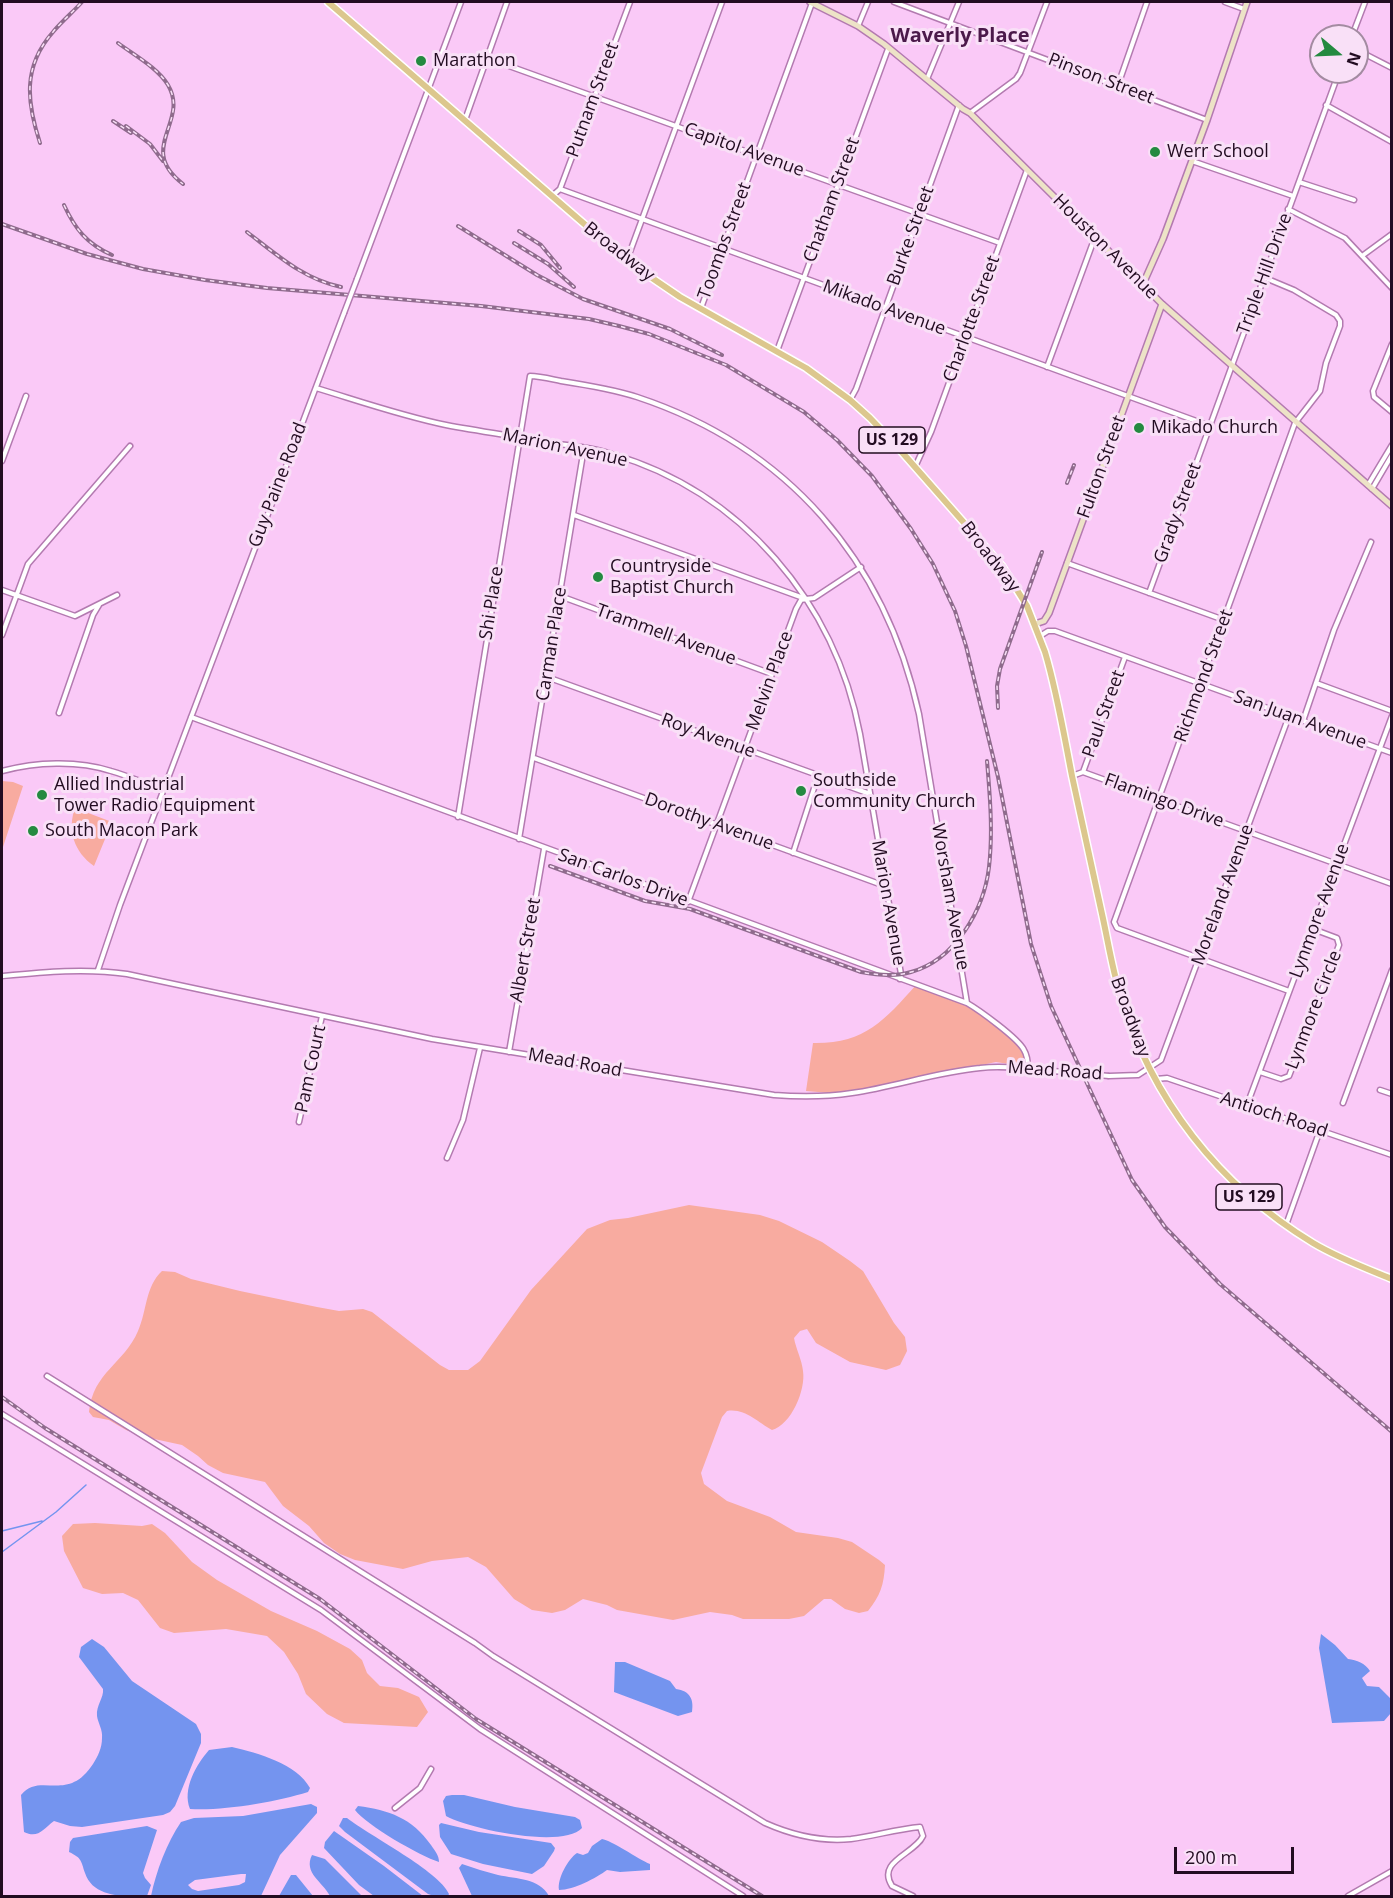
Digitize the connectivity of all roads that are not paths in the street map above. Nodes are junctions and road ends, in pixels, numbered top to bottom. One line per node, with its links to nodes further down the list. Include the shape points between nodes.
1 (328, 2): 27 (main road, Broadway / US 129)
2 (461, 2): 27 (street, Guy Paine Road)
3 (507, 2): 22 (street)
4 (630, 2): 28 (street, Putnam Street)
5 (722, 2): 34 (street)
6 (811, 2): 18 (street, Houston Avenue); 36 (street, Toombs Street)
7 (868, 2): 18 (street)
8 (894, 2): 16 (street, Pinson Street)
9 (959, 2): 16 (street)
10 (1047, 2): 20 (street)
11 (1147, 2): 26 (street)
12 (1225, 2): 15 (street)
13 (1247, 2): 15 (street)
14 (1365, 2): 17 (street)
15 (1244, 9): 33 (street)
16 (950, 23): 20 (street, Pinson Street); 24 (street)
17 (1357, 24)
18 (858, 26): 19 (street, Houston Avenue)
19 (888, 49): 24 (street, Houston Avenue); 40 (street, Chatham Street)
20 (1029, 52): 26 (street, Pinson Street); 31 (street, via 1016,79)
21 (1369, 56): 23 (street)
22 (487, 58): 28 (street, Capitol Avenue); 32 (street)
23 (1392, 68)
24 (927, 79): 29 (street, Houston Avenue)
25 (1334, 84): 30 (street, Triple Hill Drive)
26 (1118, 85): 33 (street, Pinson Street)
27 (428, 88): 32 (main road, Broadway / US 129); 66 (street, Guy Paine Road, bridge)
28 (594, 97): 34 (street, Capitol Avenue); 41 (street, Putnam Street)
29 (959, 105): 31 (street, Houston Avenue); 46 (street, Burke Street)
30 (1326, 105): 35 (street); 39 (street, Triple Hill Drive)
31 (970, 113): 38 (street, Houston Avenue)
32 (464, 120): 42 (main road, Broadway / US 129)
33 (1207, 120): 37 (street)
34 (676, 126): 36 (street, Capitol Avenue); 47 (street)
35 (1392, 142)
36 (757, 155): 40 (street, Capitol Avenue); 51 (street, Toombs Street)
37 (1192, 161): 43 (street); 56 (street)
38 (1028, 169): 49 (street, Houston Avenue); 50 (street, Charlotte Street)
39 (1299, 182): 43 (street, Triple Hill Drive); 44 (street)
40 (838, 184): 46 (street, Capitol Avenue); 55 (street, Chatham Street)
41 (560, 189): 42 (street, Putnam Street); 47 (street, Mikado Avenue)
42 (552, 196): 53 (main road, Broadway / US 129)
43 (1293, 196): 45 (street, Triple Hill Drive)
44 (1354, 200)
45 (1288, 209): 52 (street, via 1343,236); 54 (street, Triple Hill Drive)
46 (920, 214): 50 (street, Capitol Avenue); 59 (street, Burke Street)
47 (642, 221): 51 (street, Mikado Avenue); 53 (street)
48 (1392, 234): 52 (street)
49 (1095, 237): 56 (street, Houston Avenue); 65 (street)
50 (1000, 243): 61 (street, Charlotte Street)
51 (723, 250): 55 (street, Mikado Avenue); 60 (street, Toombs Street)
52 (1362, 256): 57 (street)
53 (627, 261): 60 (main road, Broadway / US 129)
54 (1263, 277): 64 (street, Triple Hill Drive); 72 (street, Richmond Street, via 1294,290 1340,321 1320,391)
55 (803, 278): 59 (street, Mikado Avenue); 63 (street, Chatham Street)
56 (1143, 284): 58 (street, Houston Avenue)
57 (1392, 288)
58 (1162, 304): 64 (street, Houston Avenue); 69 (street, Fulton Street)
59 (885, 308): 61 (street, Mikado Avenue); 70 (street, Burke Street)
60 (700, 309): 63 (main road, Broadway / US 129)
61 (966, 337): 65 (street, Mikado Avenue); 80 (street, Charlotte Street)
62 (1392, 344): 71 (street, via 1373,394)
63 (777, 352): 70 (main road, Broadway / US 129)
64 (1231, 366): 72 (street, Houston Avenue); 73 (street, Grady Street)
65 (1047, 367): 69 (street, Mikado Avenue)
66 (315, 388): 74 (street, Marion Avenue, via 418,419); 107 (street, Guy Paine Road)
67 (527, 390): 74 (street, Shi Place); 86 (street, Worsham Avenue, via 530,376 600,387 671,409 712,429 744,448 805,498)
68 (26, 396): 79 (street)
69 (1127, 396): 73 (street, Mikado Avenue); 85 (street, Fulton Street)
70 (850, 400): 80 (main road, Broadway / US 129)
71 (1392, 412)
72 (1295, 423): 81 (street, Houston Avenue); 94 (street, Richmond Street)
73 (1210, 426): 88 (street, Grady Street)
74 (520, 437): 77 (street, Marion Avenue); 120 (street, Shi Place)
75 (1392, 445): 81 (street)
76 (130, 446): 89 (street, via 28,564)
77 (584, 448): 83 (street, Carman Place); 92 (street, Marion Avenue, via 637,463 703,497 775,556)
78 (1392, 455): 81 (street)
79 (2, 461)
80 (915, 467): 95 (main road, Broadway / US 129, via 1002,567)
81 (1370, 487): 82 (street, Houston Avenue)
82 (1392, 507)
83 (574, 515): 91 (street, Carman Place); 92 (street)
84 (1371, 542): 101 (street)
85 (1067, 563): 88 (street); 95 (street, Fulton Street, via 1047,618)
86 (861, 567): 92 (street, via 814,598); 139 (street, Worsham Avenue, via 896,636 912,682)
87 (2, 590): 89 (street)
88 (1149, 593): 94 (street)
89 (16, 595): 93 (street, via 75,616); 96 (street)
90 (117, 595): 93 (street)
91 (560, 596): 99 (street, Trammell Avenue); 100 (street, Carman Place)
92 (806, 599): 99 (street, Melvin Place, via 798,605); 118 (street, Marion Avenue, via 830,639 847,684)
93 (101, 603): 104 (street, via 93,615)
94 (1224, 620): 102 (street, Richmond Street)
95 (1035, 624): 97 (main road, Broadway / US 129)
96 (2, 635)
97 (1040, 636): 98 (street, San Juan Avenue, via 1051,630); 116 (main road, Broadway / US 129)
98 (1125, 657): 102 (street, San Juan Avenue); 114 (street, Paul Street)
99 (772, 674): 109 (street, Melvin Place)
100 (547, 677): 109 (street, Roy Avenue); 112 (street, Carman Place)
101 (1316, 683): 103 (street); 108 (street)
102 (1202, 684): 105 (street, San Juan Avenue); 119 (street, Richmond Street)
103 (1392, 711)
104 (59, 713)
105 (1289, 716): 108 (street, San Juan Avenue); 122 (street, Moreland Avenue)
106 (1392, 716): 110 (street, Lynmore Avenue)
107 (191, 717): 117 (street, Guy Paine Road); 120 (street, San Carlos Drive)
108 (1302, 721): 110 (street, San Juan Avenue)
109 (744, 749): 115 (street, Roy Avenue); 121 (street, Melvin Place)
110 (1379, 749): 111 (street, San Juan Avenue); 126 (street, Lynmore Avenue)
111 (1392, 753)
112 (534, 758): 121 (street, Dorothy Avenue); 123 (street, Carman Place)
113 (2, 771): 117 (street, via 29,765 95,766)
114 (1083, 772): 116 (street, Flamingo Drive); 119 (street, Flamingo Drive)
115 (818, 776): 118 (street, Roy Avenue); 125 (street)
116 (1072, 776): 130 (main road, Broadway / US 129)
117 (164, 790): 134 (street, Guy Paine Road)
118 (870, 794): 128 (street, Marion Avenue)
119 (1159, 800): 122 (street, Flamingo Drive); 131 (street, Richmond Street)
120 (458, 817): 123 (street, San Carlos Drive)
121 (717, 825): 125 (street, Dorothy Avenue); 129 (street, Melvin Place)
122 (1246, 831): 126 (street, Flamingo Drive); 133 (street, Moreland Avenue)
123 (519, 839): 124 (street, San Carlos Drive)
124 (544, 849): 129 (street, San Carlos Drive); 142 (street, Albert Street)
125 (793, 853): 128 (street, Dorothy Avenue)
126 (1336, 864): 127 (street, Flamingo Drive); 132 (street, Lynmore Avenue)
127 (1392, 884)
128 (885, 886): 137 (street, Marion Avenue)
129 (688, 902): 137 (street, San Carlos Drive)
130 (1103, 918): 131 (street); 143 (main road, Broadway / US 129, via 1119,993)
131 (1115, 918): 133 (street, via 1118,928)
132 (1313, 928): 138 (street, Lynmore Avenue); 145 (street, Lynmore Circle, via 1336,938 1339,945 1289,1076 1281,1079)
133 (1199, 958): 138 (street); 143 (street, Moreland Avenue, via 1161,1060)
134 (98, 970): 136 (street, Mead Road); 140 (street, Mead Road)
135 (1392, 970): 149 (street)
136 (2, 976)
137 (900, 979): 139 (street, San Carlos Drive)
138 (1289, 992): 145 (street, Lynmore Avenue)
139 (967, 1003): 144 (street, San Carlos Drive, via 1023,1047)
140 (322, 1016): 141 (street, Mead Road); 151 (street, Pam Court)
141 (480, 1047): 142 (street, Mead Road); 154 (street, via 463,1120)
142 (509, 1052): 144 (street, Mead Road, via 760,1094 794,1096 851,1094 981,1068)
143 (1149, 1067): 144 (street, Mead Road, bridge, via 1138,1075 1109,1076); 146 (main road, Broadway / US 129)
144 (1028, 1069)
145 (1260, 1072): 150 (street, Lynmore Avenue)
146 (1155, 1080): 150 (street, Antioch Road, via 1167,1078); 155 (main road, Broadway / US 129, via 1175,1114 1210,1158 1249,1197)
147 (1380, 1090): 148 (street)
148 (1392, 1094)
149 (1343, 1103)
150 (1247, 1105): 152 (street, Antioch Road)
151 (299, 1122)
152 (1320, 1130): 153 (street, Antioch Road); 155 (street)
153 (1392, 1155)
154 (447, 1158)
155 (1286, 1225): 156 (main road, Broadway / US 129, via 1338,1256)
156 (1392, 1279)
157 (47, 1376): 163 (street, via 765,1823 785,1832 823,1839 849,1839 920,1827 921,1841 897,1859 888,1874 892,1886)
158 (2, 1414): 162 (street, via 321,1610 480,1729)
159 (431, 1769): 160 (street, via 420,1788)
160 (395, 1808)
161 (1392, 1871): 164 (street)
162 (743, 1896)
163 (913, 1896)
164 (1348, 1896)

